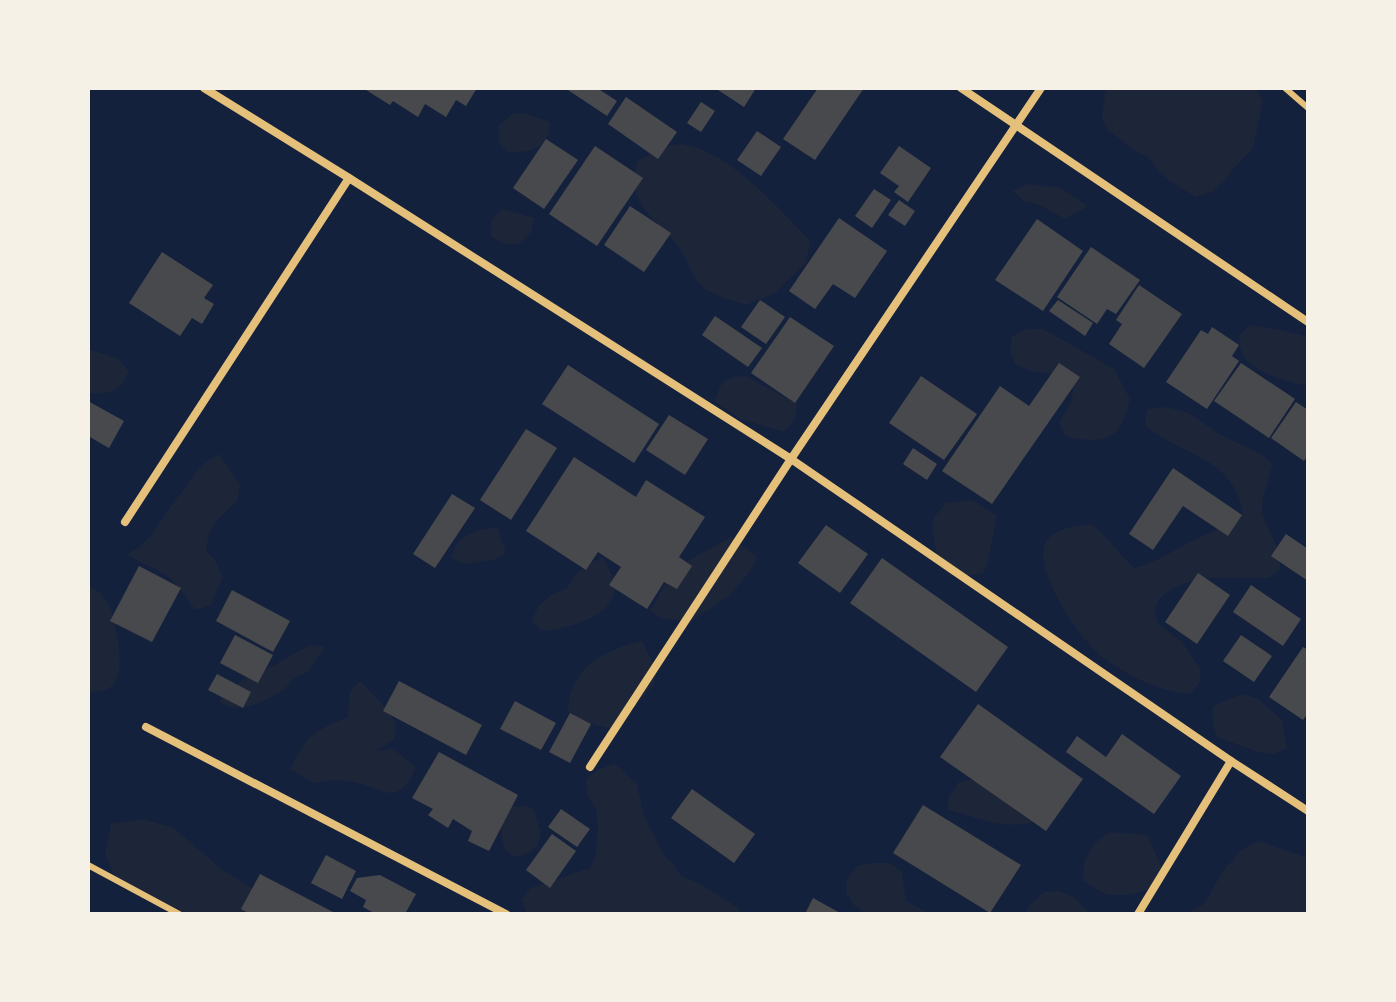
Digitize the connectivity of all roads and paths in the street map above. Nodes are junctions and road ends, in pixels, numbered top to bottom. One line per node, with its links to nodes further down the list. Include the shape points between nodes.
1 (204, 88): 7 (street)
2 (961, 88): 6 (street)
3 (1041, 88): 6 (street)
4 (1285, 88): 5 (lane)
5 (1308, 108)
6 (1016, 125): 8 (street); 9 (street)
7 (349, 178): 9 (street); 10 (street)
8 (1308, 322)
9 (791, 459): 12 (street); 13 (street)
10 (125, 522)
11 (146, 727): 17 (street)
12 (1231, 761): 14 (street); 18 (street)
13 (590, 767)
14 (1308, 811)
15 (88, 865): 16 (lane)
16 (179, 914)
17 (506, 914)
18 (1138, 914)

